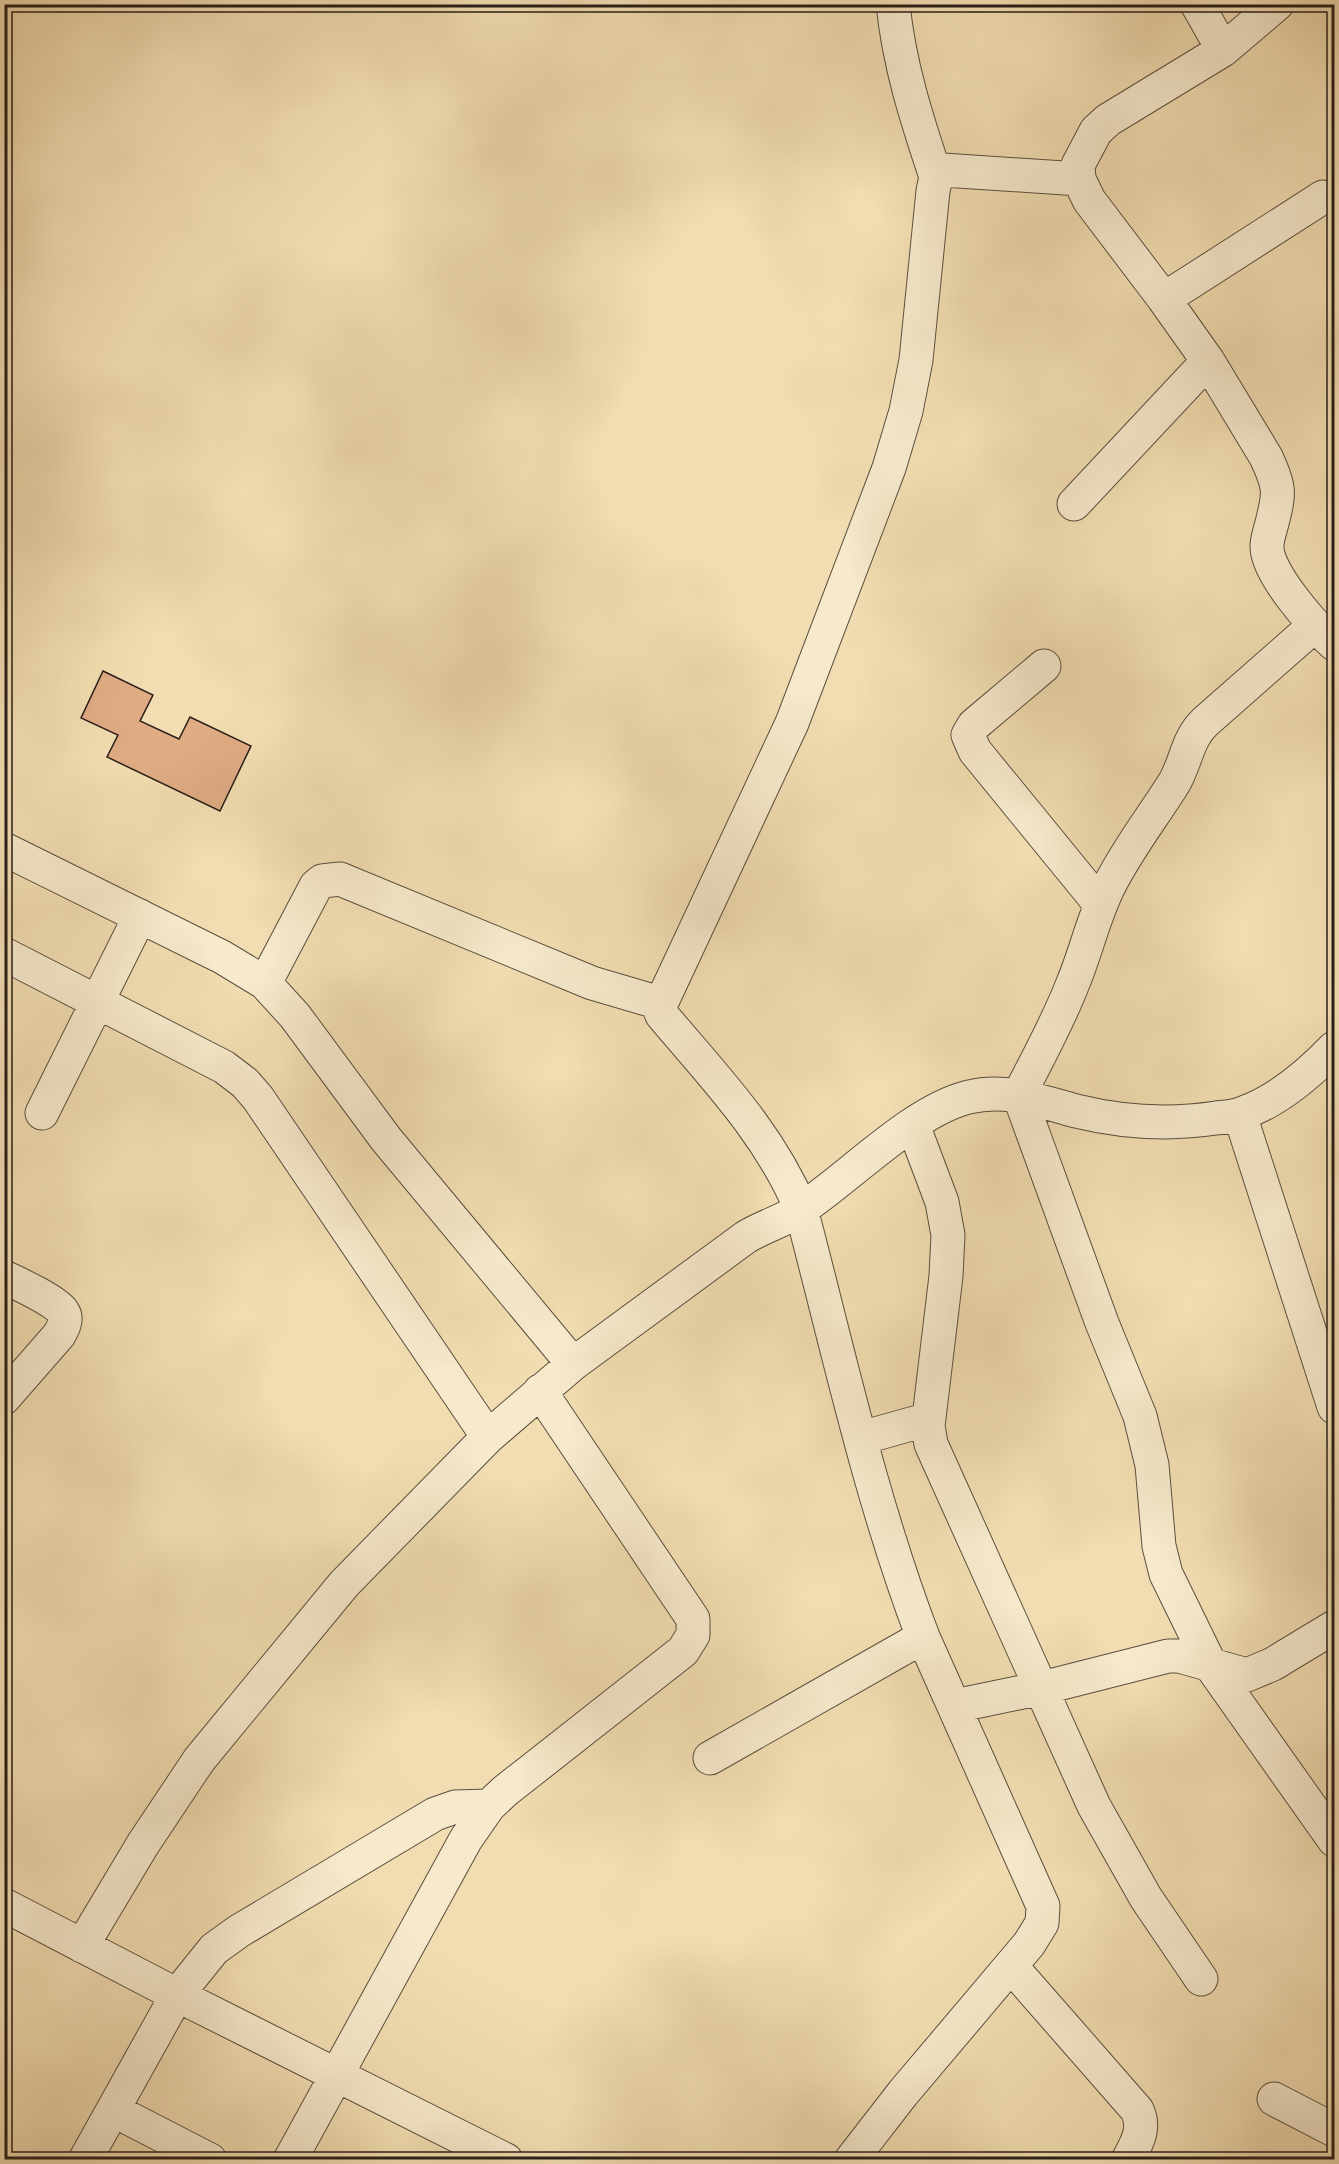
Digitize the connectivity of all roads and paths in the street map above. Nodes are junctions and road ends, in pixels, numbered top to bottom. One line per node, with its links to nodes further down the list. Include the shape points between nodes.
1 (893, 4): 5 (street, via 911,105)
2 (1197, 4): 4 (street)
3 (1277, 4): 4 (street)
4 (1223, 50): 6 (street, via 1108,120 1096,131 1083,154 1078,165)
5 (936, 177): 6 (street, via 943,170); 19 (street, via 916,360 889,468 792,723)
6 (1079, 179): 8 (street, via 1089,200)
7 (1323, 197): 8 (street)
8 (1164, 299): 9 (street)
9 (1208, 361): 10 (street); 11 (street, via 1274,473 1279,495 1267,552 1275,572)
10 (1074, 504)
11 (1324, 635): 14 (street, via 1200,726 1178,775 1121,863)
12 (1044, 666): 14 (street, via 974,725 968,735 975,751)
13 (4, 849): 15 (street)
14 (1100, 904): 21 (street, via 1061,1013)
15 (140, 916): 17 (street); 18 (street)
16 (4, 954): 18 (street)
17 (265, 983): 19 (street, via 316,886 322,881 340,879 592,983); 27 (street, via 295,1016 386,1139)
18 (96, 1001): 22 (street); 32 (street, via 224,1067 245,1083)
19 (660, 1003): 25 (street, via 662,1016 736,1101 773,1151)
20 (1335, 1048): 23 (street, via 1273,1099)
21 (1019, 1095): 23 (street, via 1078,1112 1134,1120 1168,1123); 24 (street, via 982,1095 955,1101); 36 (street, via 1140,1416 1152,1466 1161,1560)
22 (42, 1113)
23 (1240, 1115): 30 (street)
24 (913, 1125): 25 (street); 31 (street, via 942,1202 948,1235)
25 (801, 1209): 27 (street, via 747,1237); 33 (street)
26 (4, 1277): 29 (street, via 57,1306 65,1315 65,1324)
27 (573, 1364): 28 (street)
28 (540, 1392): 32 (street); 40 (street, via 693,1619 694,1627 683,1651)
29 (4, 1398)
30 (1335, 1407)
31 (928, 1419): 33 (street); 37 (street, via 931,1444)
32 (488, 1437): 43 (street, via 344,1584 199,1760 142,1844)
33 (861, 1438): 35 (street, via 893,1552)
34 (1335, 1627): 36 (street, via 1256,1673 1240,1674)
35 (923, 1636): 38 (street); 39 (street)
36 (1211, 1666): 37 (street, via 1168,1656); 41 (street)
37 (1042, 1688): 38 (street); 45 (street, via 1118,1851)
38 (955, 1707): 44 (street, via 1043,1906 1042,1923 1036,1935)
39 (710, 1758)
40 (489, 1806): 46 (street, via 455,1807 435,1814 239,1932 214,1949); 47 (street, via 466,1839)
41 (1335, 1840)
42 (4, 1905): 43 (street)
43 (82, 1946): 46 (street)
44 (1011, 1966): 55 (street); 56 (street, via 1137,2110 1142,2124)
45 (1201, 1979)
46 (177, 1995): 47 (street); 49 (street)
47 (337, 2074): 51 (street); 54 (street)
48 (1274, 2099): 50 (street)
49 (113, 2110): 52 (street); 53 (street)
50 (1335, 2130)
51 (491, 2156)
52 (85, 2160)
53 (210, 2160)
54 (290, 2160)
55 (851, 2160)
56 (1128, 2160)

